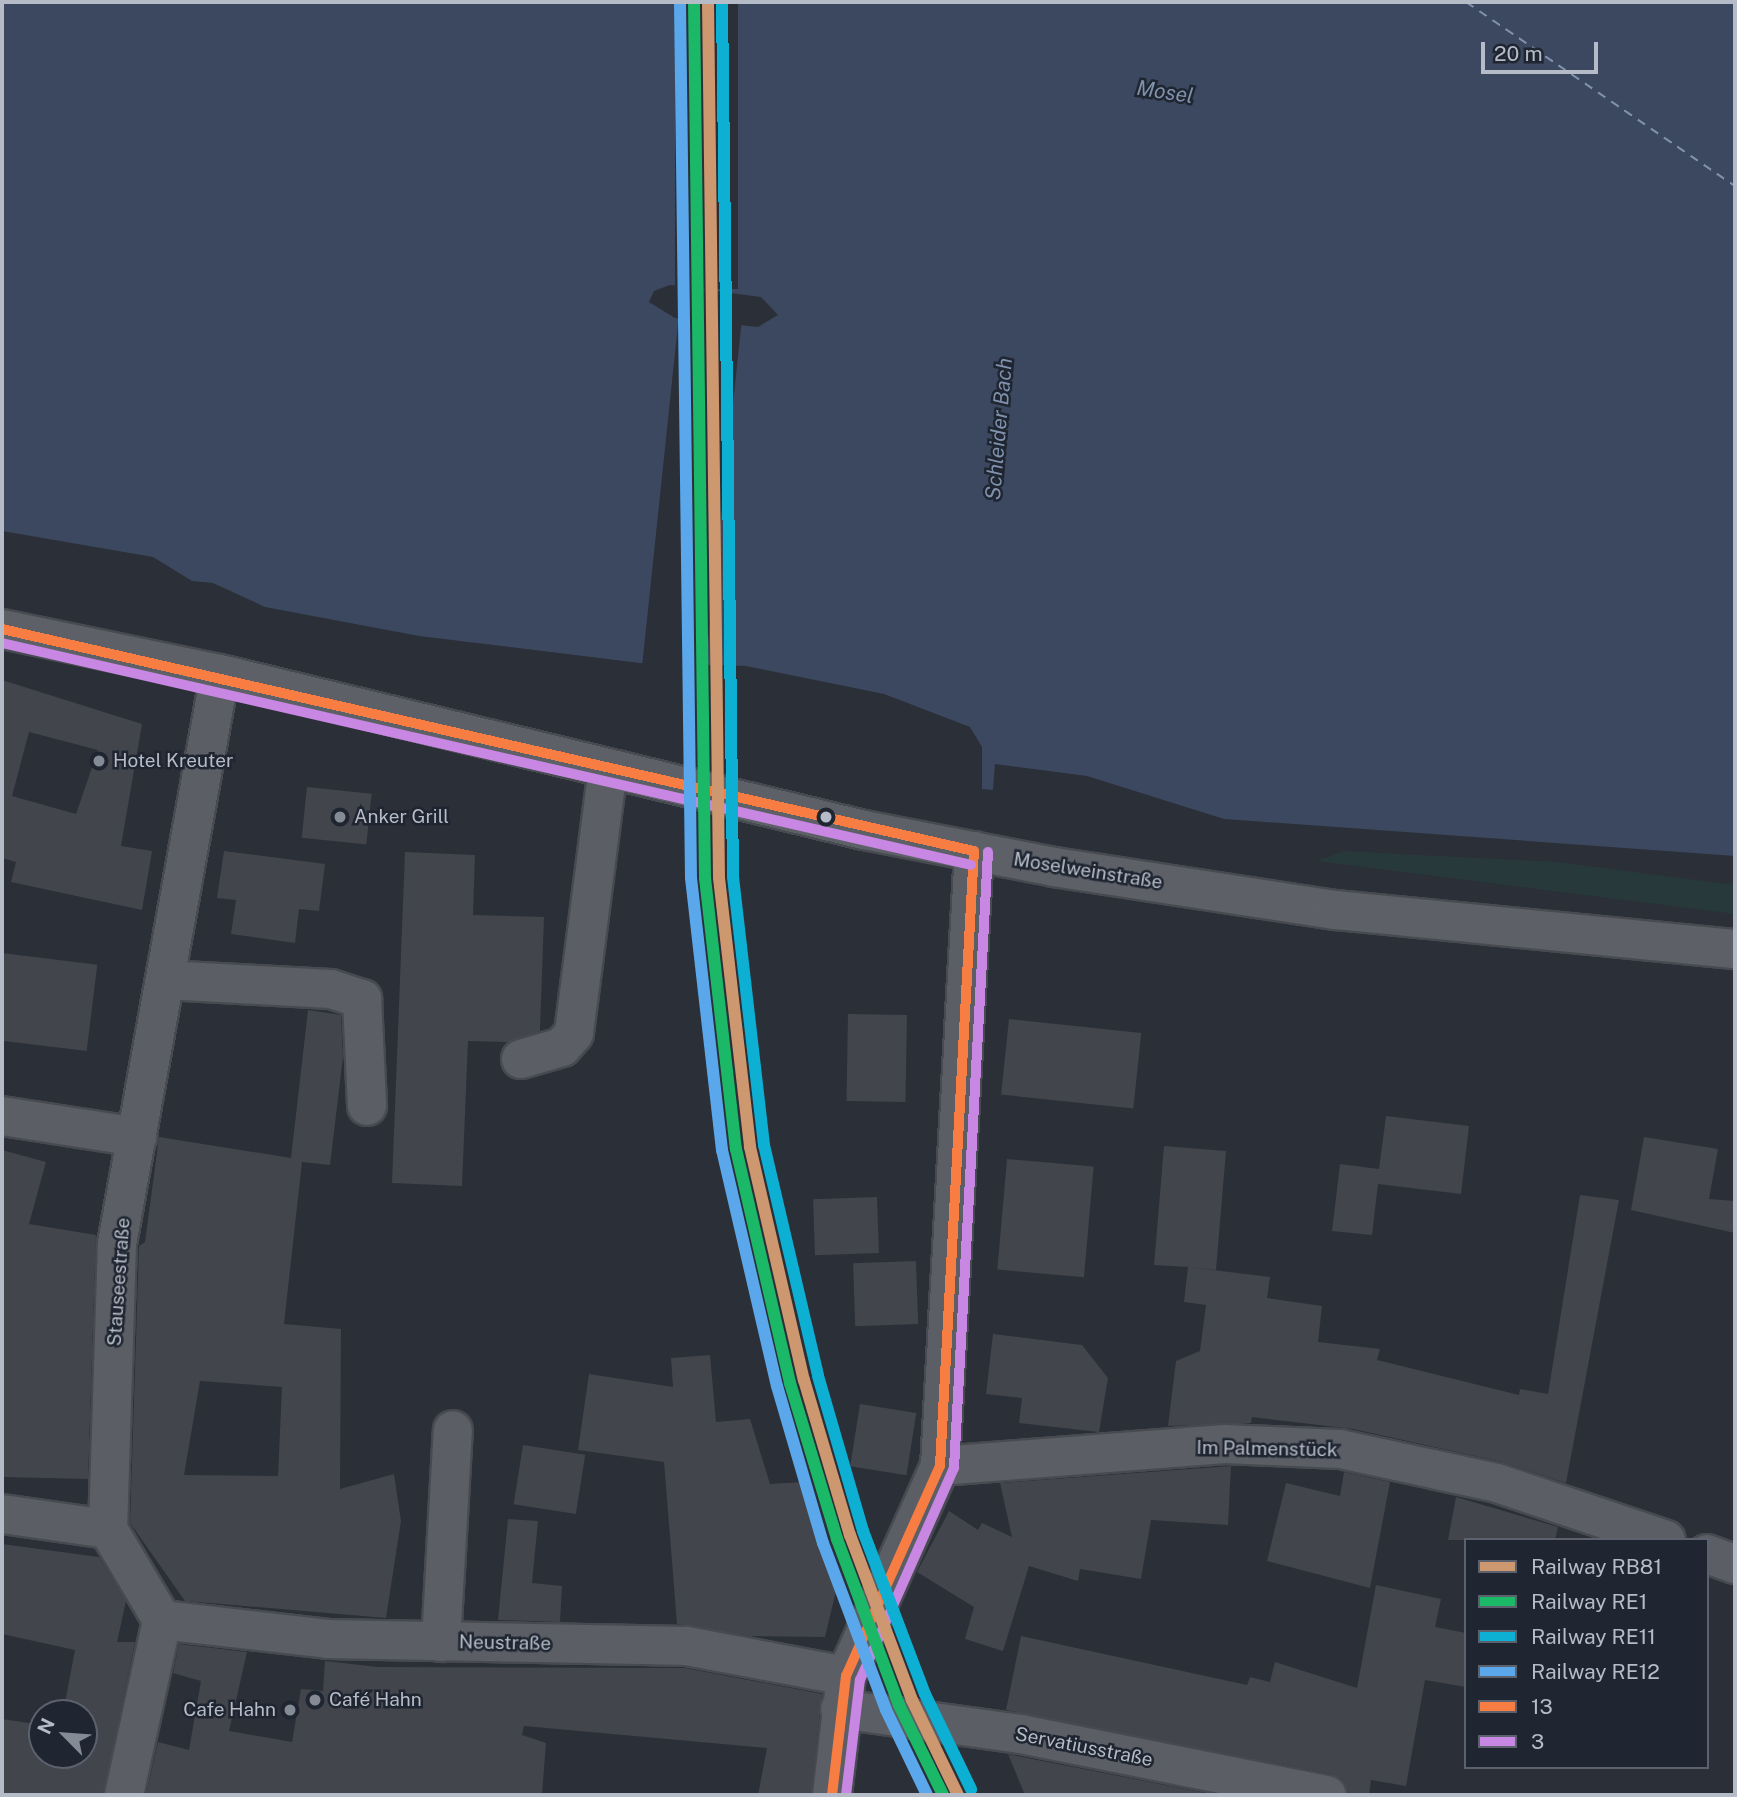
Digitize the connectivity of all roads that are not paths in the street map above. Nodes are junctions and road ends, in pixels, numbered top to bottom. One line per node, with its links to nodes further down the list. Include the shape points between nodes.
1 (2, 629): 2 (main road, Moselweinstraße)
2 (220, 674): 3 (main road, Moselweinstraße); 6 (street, Stauseestraße)
3 (608, 768): 4 (main road, Moselweinstraße); 7 (street, via 574,1033 562,1047)
4 (974, 851): 5 (main road, Moselweinstraße, via 1336,910); 12 (street)
5 (1735, 950)
6 (165, 980): 8 (street, via 331,989 362,999); 10 (street, Stauseestraße)
7 (521, 1059)
8 (367, 1106)
9 (2, 1116): 10 (street)
10 (137, 1137): 14 (street, Stauseestraße, via 117,1244)
11 (453, 1430): 19 (street)
12 (940, 1466): 15 (street, Im Palmenstück, via 1225,1444 1340,1449 1497,1483); 20 (street)
13 (2, 1514): 14 (street)
14 (108, 1529): 18 (street)
15 (1660, 1538)
16 (1709, 1555): 17 (street)
17 (1735, 1564)
18 (162, 1620): 19 (street, Neustraße, via 328,1639); 21 (street)
19 (441, 1642): 20 (street, Neustraße, via 687,1646)
20 (843, 1693): 22 (street); 23 (street, Servatiusstraße)
21 (124, 1795)
22 (832, 1795)
23 (1327, 1795)

